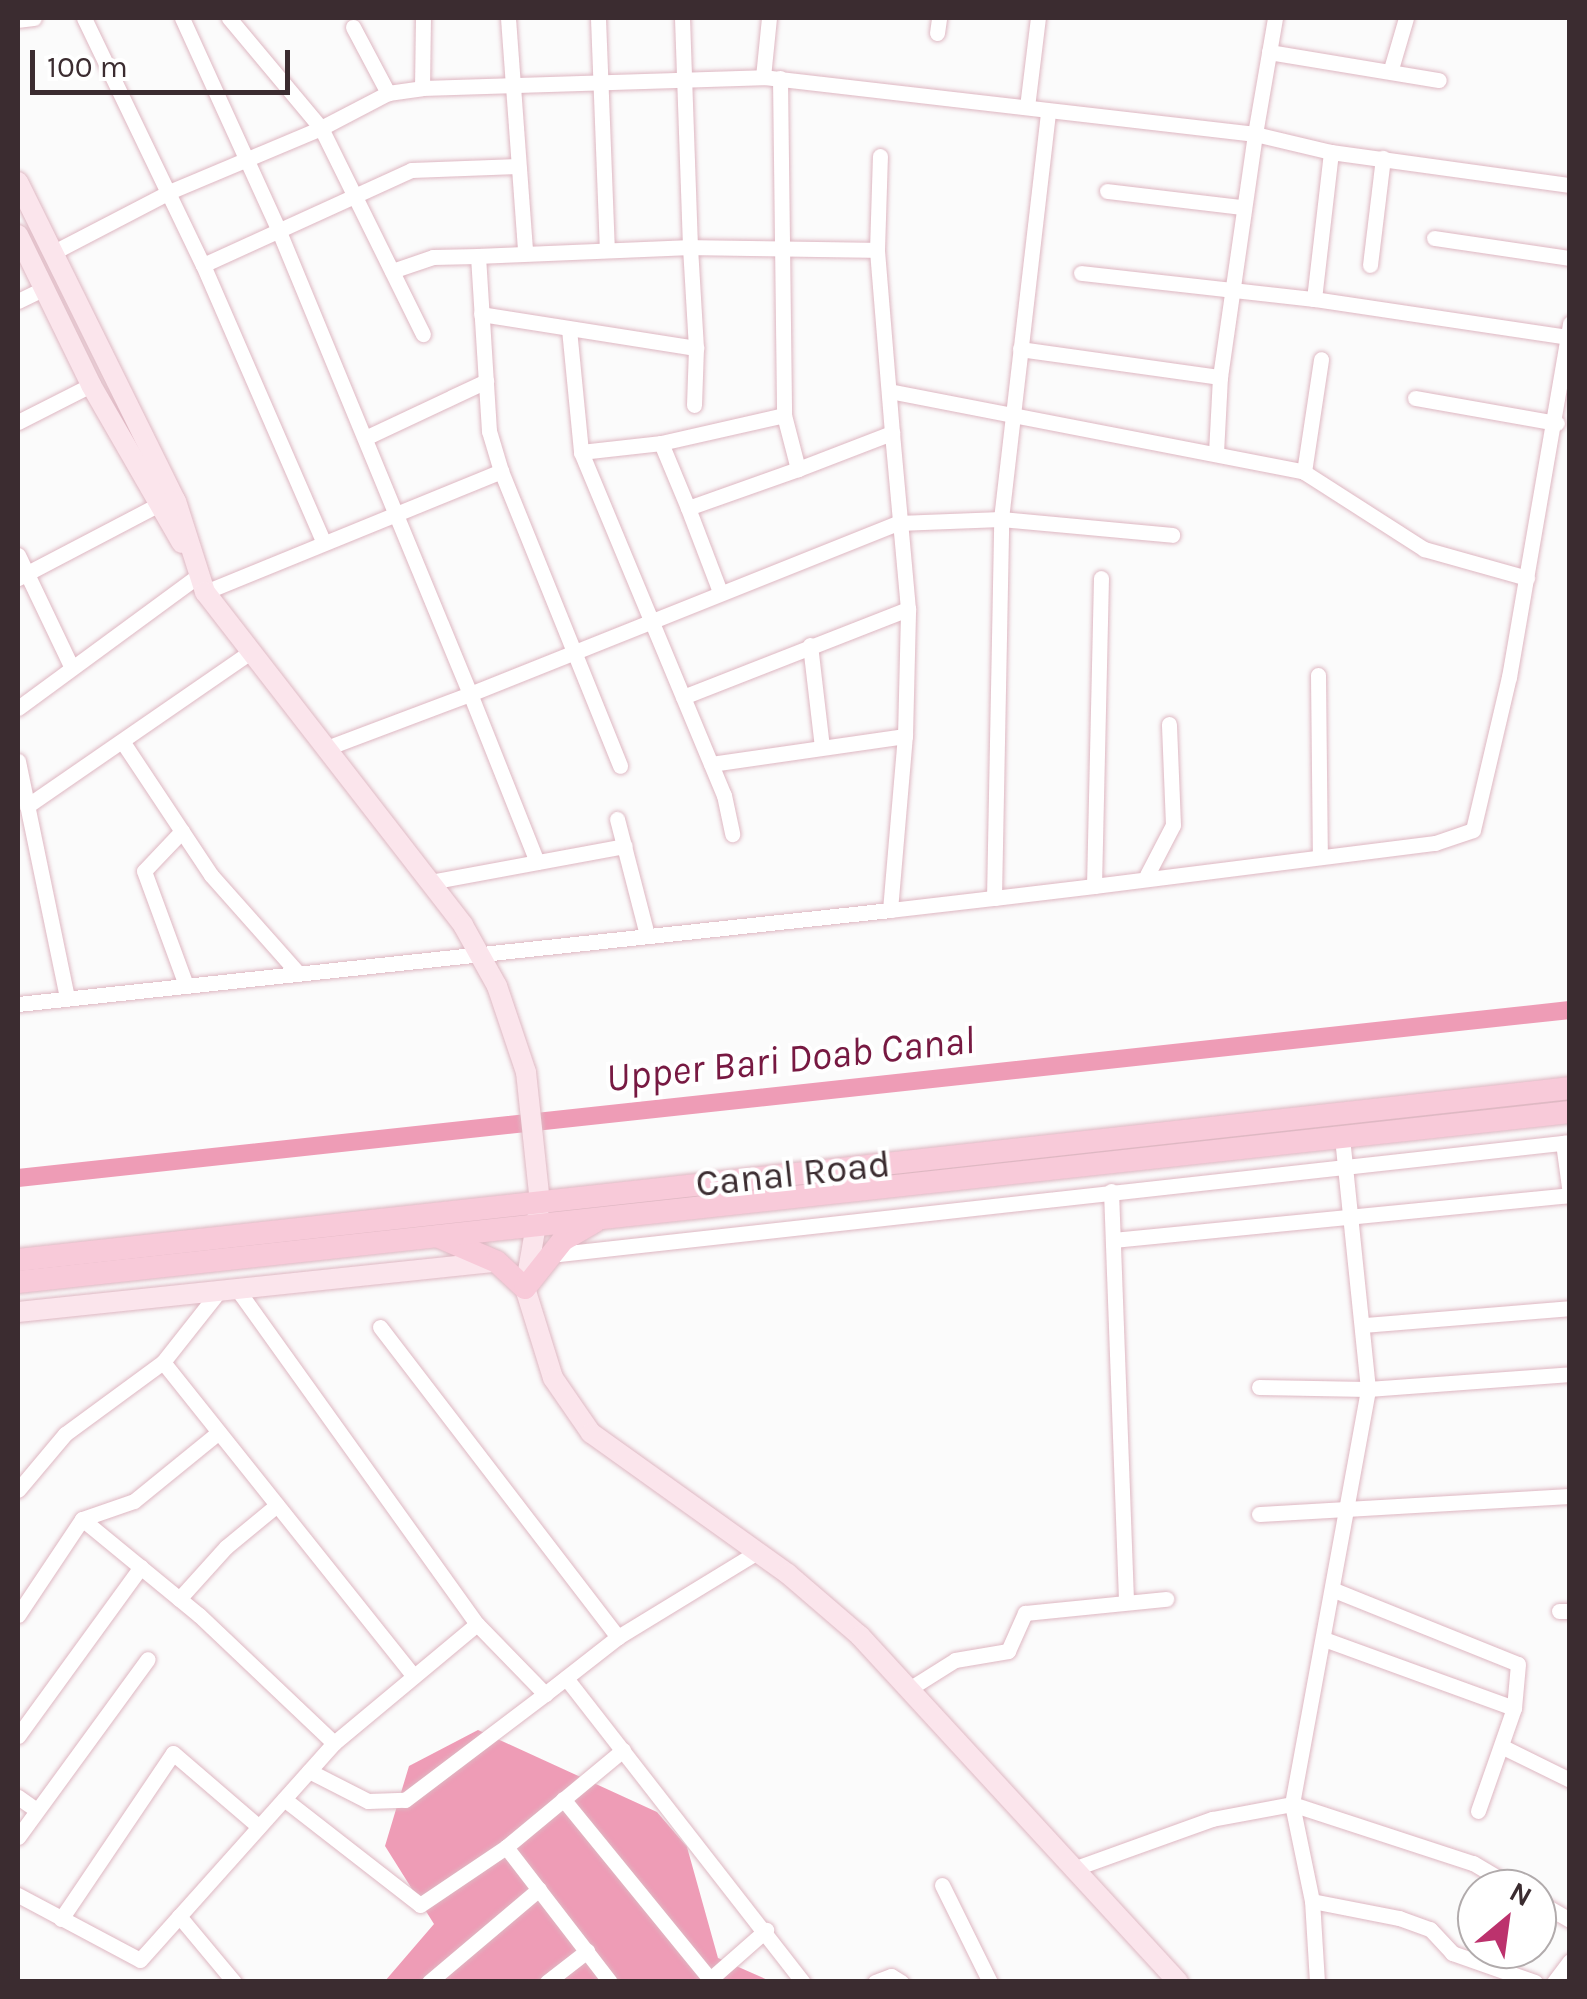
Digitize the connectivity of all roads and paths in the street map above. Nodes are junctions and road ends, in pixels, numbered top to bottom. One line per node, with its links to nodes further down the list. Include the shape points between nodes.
1 (34, 18): 13 (street)
2 (84, 18): 37 (street)
3 (182, 18): 32 (street)
4 (228, 18): 27 (street)
5 (423, 18): 22 (street)
6 (508, 18): 23 (street)
7 (598, 18): 21 (street)
8 (682, 18): 19 (street)
9 (769, 18): 17 (street)
10 (1038, 18): 25 (street)
11 (1275, 18): 15 (street)
12 (1406, 18): 16 (street)
13 (18, 20)
14 (353, 27): 24 (street)
15 (1269, 52): 16 (street); 28 (street)
16 (1390, 69): 20 (street)
17 (763, 76): 18 (street); 19 (street)
18 (780, 78): 25 (street); 43 (street)
19 (680, 80): 21 (street); 44 (street)
20 (1439, 80)
21 (601, 84): 23 (street); 45 (street)
22 (422, 88): 23 (street); 24 (street)
23 (510, 89): 33 (street)
24 (388, 92): 27 (street)
25 (1027, 107): 26 (street)
26 (1048, 114): 28 (street); 64 (street)
27 (321, 128): 32 (street); 38 (street)
28 (1255, 134): 29 (street); 39 (street)
29 (1331, 152): 31 (street); 57 (street)
30 (880, 156): 46 (street)
31 (1383, 158): 35 (street); 52 (street)
32 (246, 160): 37 (street); 40 (street)
33 (518, 166): 38 (street, via 411,170); 47 (street)
34 (18, 182): 48 (main road)
35 (1570, 185)
36 (1107, 191): 39 (street)
37 (169, 192): 48 (street); 51 (street)
38 (356, 198): 40 (street); 53 (street)
39 (1241, 207): 56 (street)
40 (278, 229): 51 (street); 77 (street)
41 (18, 235): 55 (main road)
42 (1434, 238): 50 (street)
43 (782, 246): 44 (street); 46 (street); 73 (street)
44 (690, 247): 45 (street); 63 (street)
45 (607, 249): 47 (street)
46 (877, 250): 69 (street)
47 (525, 251): 49 (street)
48 (52, 252): 91 (main road, via 176,501)
49 (478, 256): 53 (street, via 432,258); 59 (street)
50 (1570, 258)
51 (202, 265): 90 (street)
52 (1370, 265)
53 (392, 271): 62 (street)
54 (1081, 273): 56 (street)
55 (43, 289): 58 (street); 68 (main road)
56 (1233, 291): 57 (street); 66 (street)
57 (1314, 300): 61 (street)
58 (18, 301)
59 (481, 314): 60 (street); 67 (street)
60 (569, 329): 63 (street); 79 (street)
61 (1569, 330): 75 (street)
62 (423, 334)
63 (696, 348): 71 (street)
64 (1020, 349): 66 (street); 72 (street)
65 (1321, 358): 83 (street)
66 (1220, 377): 80 (street)
67 (486, 381): 77 (street); 82 (street)
68 (90, 384): 74 (street); 84 (main road)
69 (888, 392): 72 (street); 76 (street)
70 (1414, 398): 75 (street)
71 (694, 404)
72 (1010, 412): 80 (street); 87 (street)
73 (784, 415): 78 (street); 81 (street)
74 (18, 422)
75 (1557, 423): 95 (street)
76 (892, 433): 81 (street); 88 (street)
77 (365, 438): 86 (street)
78 (661, 443): 79 (street); 85 (street)
79 (580, 452): 99 (street)
80 (1216, 452): 83 (street)
81 (798, 468): 85 (street)
82 (501, 471): 86 (street); 101 (street)
83 (1304, 472): 95 (street, via 1424,550)
84 (156, 506): 91 (main road); 93 (street)
85 (688, 508): 97 (street)
86 (396, 513): 90 (street); 105 (street)
87 (1001, 519): 88 (street); 89 (street); 126 (street)
88 (898, 523): 97 (street); 98 (street)
89 (1172, 535)
90 (322, 541): 96 (street)
91 (189, 553): 96 (main road)
92 (18, 556): 93 (street)
93 (22, 576): 103 (street)
94 (1101, 578): 125 (street)
95 (1528, 578): 121 (street, via 1476,826 1435,843)
96 (202, 583): 102 (main road); 103 (street)
97 (720, 592): 99 (street)
98 (908, 609): 100 (street); 109 (street)
99 (646, 620): 101 (street); 106 (street)
100 (810, 645): 106 (street); 111 (street)
101 (572, 649): 105 (street); 115 (street)
102 (252, 651): 110 (street); 112 (main road)
103 (72, 668): 107 (street)
104 (1318, 675): 121 (street)
105 (470, 694): 112 (street); 122 (street)
106 (682, 697): 114 (street)
107 (18, 708)
108 (1169, 724): 123 (street, via 1173,825)
109 (904, 736): 111 (street); 127 (street)
110 (122, 741): 116 (street); 118 (street)
111 (822, 746): 114 (street)
112 (326, 748): 124 (main road)
113 (18, 762): 116 (street)
114 (711, 764): 119 (street)
115 (620, 766)
116 (27, 806): 132 (street)
117 (616, 819): 120 (street)
118 (182, 831): 130 (street); 131 (street, via 144,872)
119 (732, 834)
120 (625, 846): 122 (street); 128 (street)
121 (1320, 856): 123 (street)
122 (537, 862): 124 (street)
123 (1147, 875): 125 (street)
124 (430, 882): 129 (main road)
125 (1094, 886): 126 (street)
126 (994, 898): 127 (street)
127 (890, 910): 128 (street)
128 (647, 935): 129 (street)
129 (478, 952): 130 (street); 141 (main road, via 526,1072)
130 (297, 972): 131 (street)
131 (186, 985): 132 (street)
132 (67, 998): 133 (street)
133 (18, 1004)
134 (1570, 1088): 141 (main road, Canal Road)
135 (1570, 1112): 136 (main road, Canal Road)
136 (1342, 1137): 138 (street); 142 (main road, Canal Road)
137 (1566, 1142): 138 (street); 140 (street)
138 (1348, 1165): 139 (street); 143 (street)
139 (1111, 1191): 146 (street); 147 (street)
140 (1570, 1194): 143 (street)
141 (540, 1202): 144 (main road); 148 (main road, Canal Road)
142 (603, 1217): 144 (main road, Canal Road); 147 (main road)
143 (1354, 1218): 146 (street); 155 (street)
144 (533, 1225): 145 (main road, Canal Road); 151 (main road)
145 (436, 1236): 149 (main road); 150 (main road, Canal Road)
146 (1113, 1240): 173 (street)
147 (550, 1256): 151 (main road)
148 (18, 1260)
149 (497, 1262): 151 (main road); 152 (main road)
150 (18, 1282)
151 (524, 1288): 168 (main road, via 553,1378 591,1433)
152 (228, 1290): 154 (main road); 157 (street); 175 (street)
153 (1570, 1308): 155 (street)
154 (18, 1312)
155 (1364, 1325): 160 (street)
156 (380, 1327): 176 (street)
157 (163, 1362): 161 (street); 162 (street, via 65,1434)
158 (1570, 1374): 160 (street)
159 (1259, 1387): 160 (street)
160 (1368, 1389): 166 (street)
161 (219, 1432): 164 (street); 167 (street, via 134,1500)
162 (18, 1490)
163 (1570, 1496): 166 (street)
164 (278, 1505): 171 (street, via 202,1569); 179 (street)
165 (1259, 1514): 166 (street)
166 (1346, 1514): 170 (street)
167 (82, 1519): 169 (street); 174 (street)
168 (758, 1552): 176 (street); 181 (main road, via 860,1636)
169 (141, 1568): 171 (street); 184 (street)
170 (1334, 1590): 177 (street); 183 (street, via 1512,1660 1522,1672)
171 (179, 1599): 185 (street)
172 (1166, 1599): 173 (street)
173 (1126, 1602): 181 (street, via 1025,1613 1008,1651 955,1660)
174 (18, 1616)
175 (477, 1624): 179 (street); 182 (street)
176 (618, 1638): 180 (street)
177 (1324, 1640): 183 (street); 193 (street)
178 (148, 1659): 194 (street)
179 (412, 1674): 185 (street)
180 (566, 1678): 182 (street); 187 (street)
181 (909, 1689): 199 (main road)
182 (545, 1694): 188 (street, via 406,1800 368,1801)
183 (1514, 1708): 186 (street)
184 (18, 1736)
185 (334, 1743): 188 (street)
186 (1503, 1748): 189 (street); 195 (street)
187 (623, 1750): 192 (street); 207 (street)
188 (309, 1772): 191 (street)
189 (1570, 1780)
190 (18, 1796): 194 (street)
191 (284, 1799): 196 (street); 198 (street, via 420,1905)
192 (563, 1800): 198 (street); 210 (street)
193 (1292, 1804): 199 (street, via 1212,1820); 200 (street); 204 (street)
194 (35, 1809): 197 (street)
195 (1478, 1812)
196 (258, 1827): 205 (street); 206 (street, via 173,1753)
197 (18, 1837)
198 (506, 1847): 202 (street)
199 (1073, 1869): 219 (main road)
200 (1481, 1869)
201 (942, 1885): 218 (street)
202 (539, 1889): 208 (street); 212 (street)
203 (18, 1895): 206 (street)
204 (1312, 1901): 220 (street); 221 (street, via 1430,1929 1452,1952)
205 (179, 1916): 206 (street, via 140,1960); 211 (street)
206 (62, 1919)
207 (766, 1930): 210 (street); 215 (street)
208 (587, 1952): 213 (street); 214 (street)
209 (1570, 1962): 222 (street)
210 (708, 1980)
211 (234, 1982)
212 (428, 1982)
213 (547, 1982)
214 (610, 1982)
215 (803, 1982)
216 (876, 1982): 217 (street, via 890,1976)
217 (900, 1982)
218 (990, 1982)
219 (1178, 1982)
220 (1316, 1982)
221 (1535, 1982)
222 (1554, 1982)

